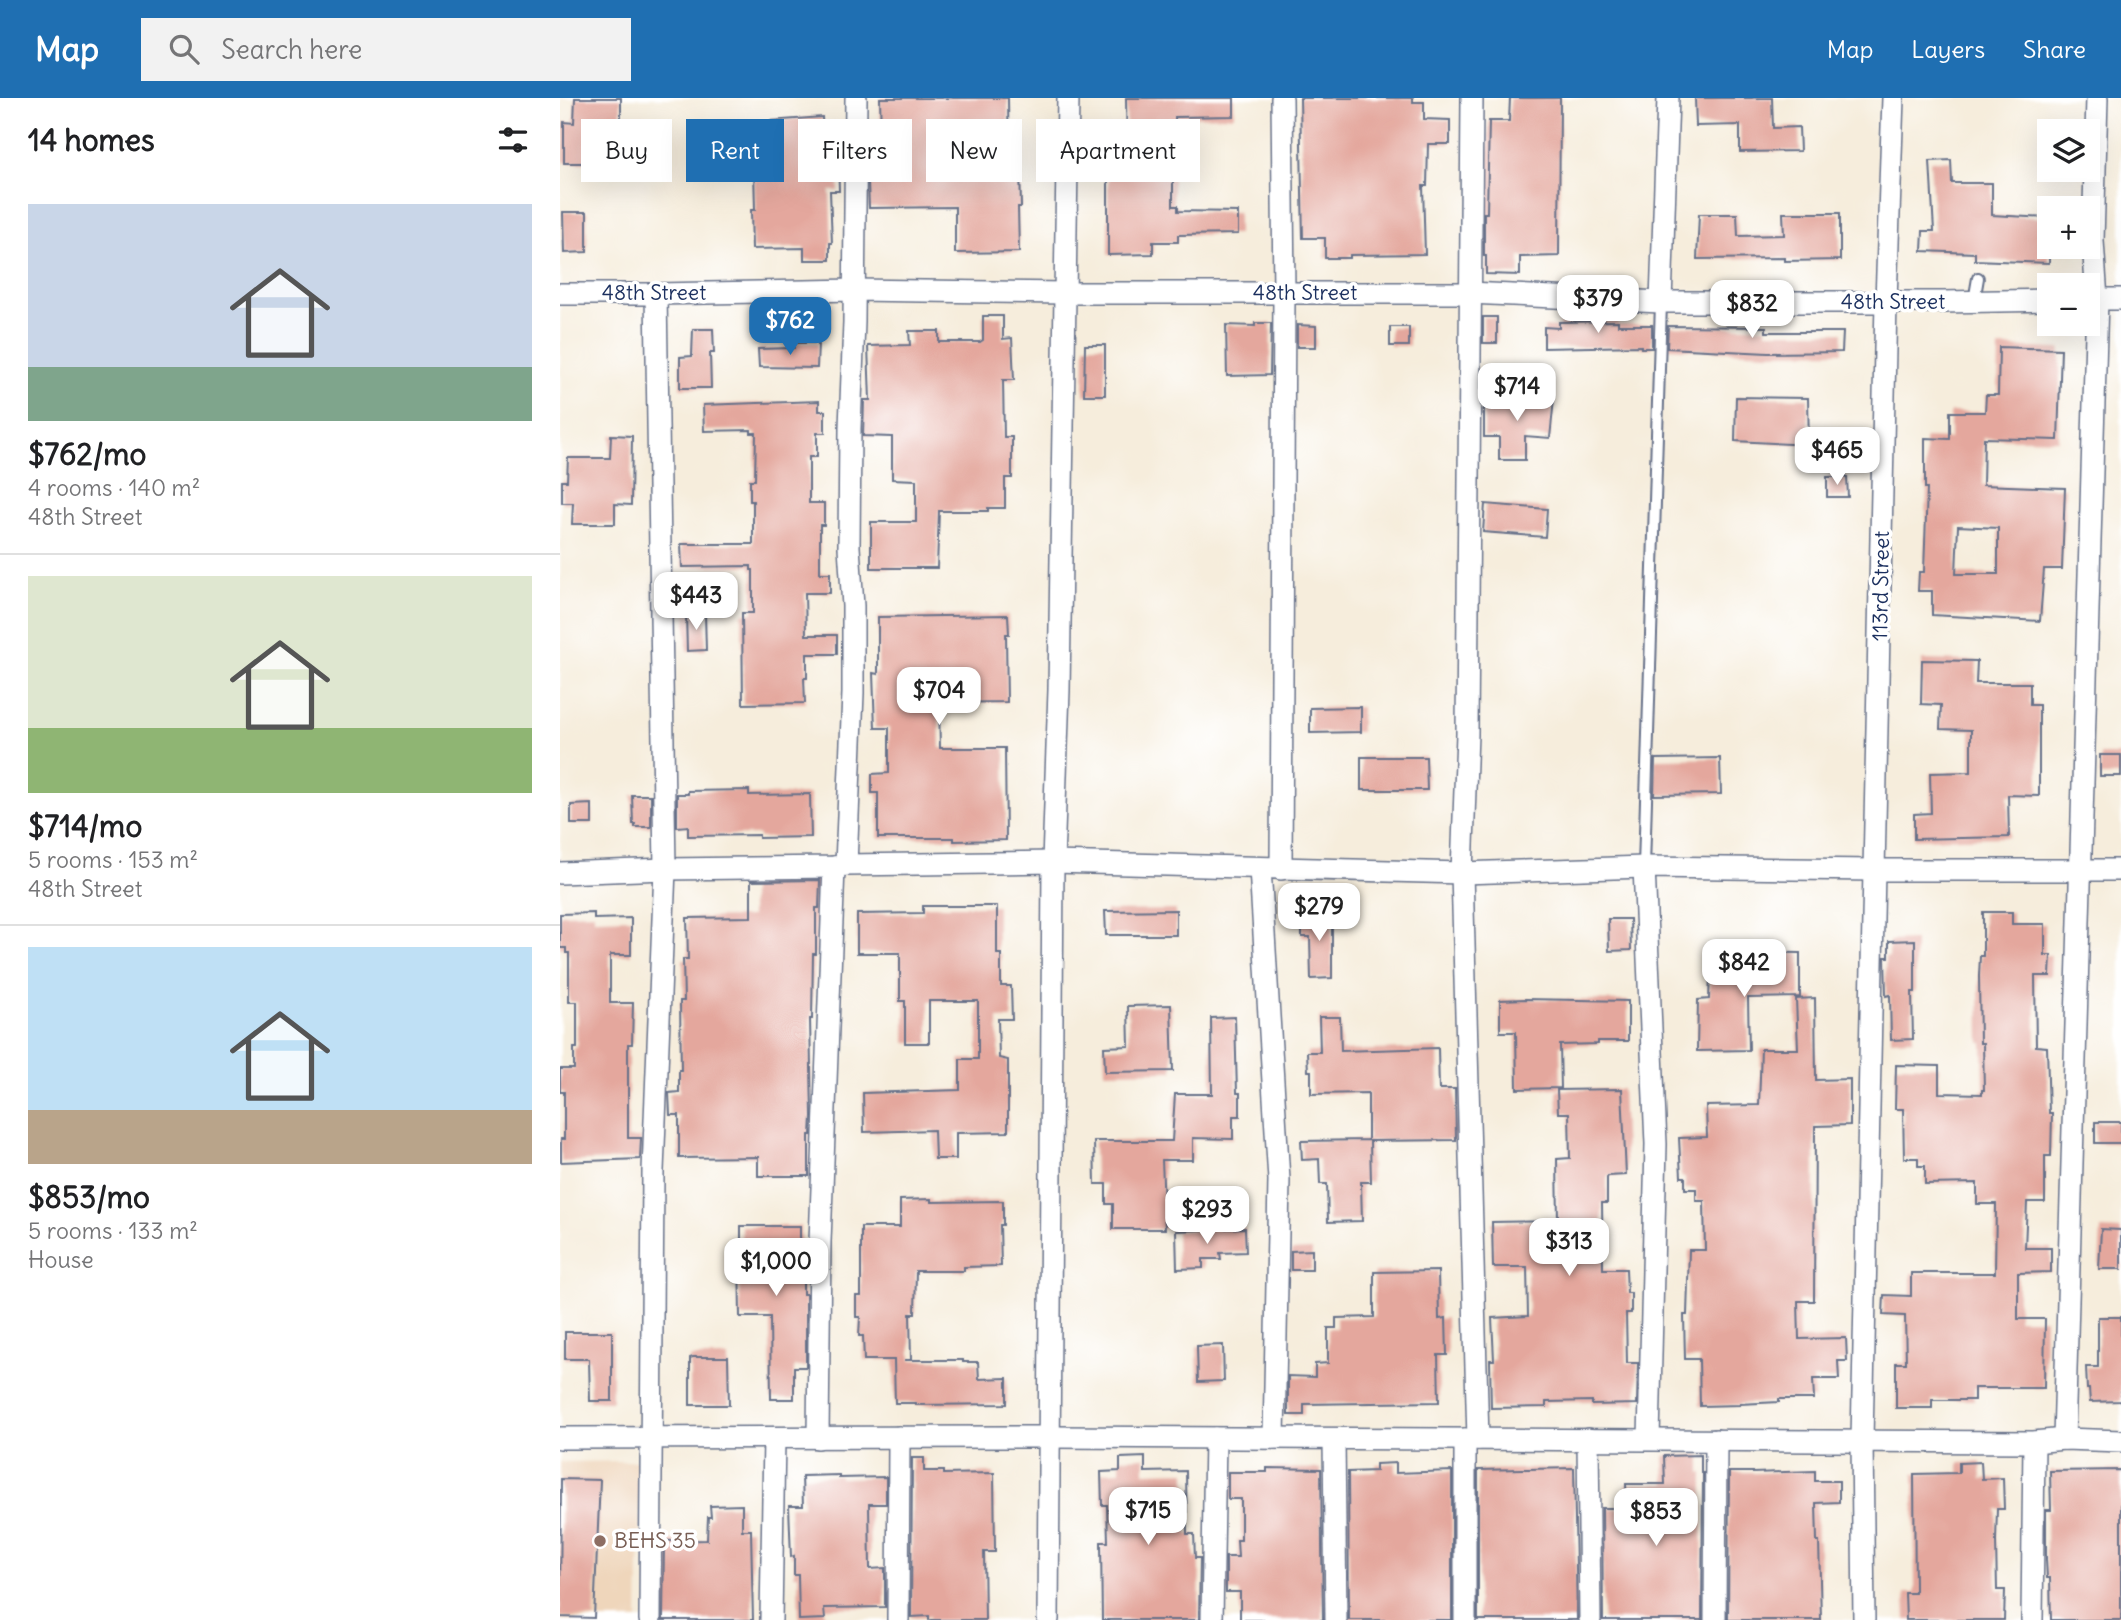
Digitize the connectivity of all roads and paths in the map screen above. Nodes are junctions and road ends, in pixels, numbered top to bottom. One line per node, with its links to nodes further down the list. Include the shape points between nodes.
1 (856, 98): 10 (street)
2 (1068, 98): 11 (street)
3 (1282, 98): 12 (street)
4 (1472, 98): 13 (street)
5 (1668, 98): 19 (street)
6 (1893, 98): 20 (street, 113rd Street)
7 (2097, 98): 8 (street)
8 (2093, 273)
9 (1978, 278): 21 (lane)
10 (855, 290): 11 (street, 48th Street); 15 (street, 48th Street); 24 (street, via 849,534 853,693)
11 (1066, 293): 12 (street, 48th Street); 23 (street)
12 (1284, 293): 13 (street, 48th Street); 27 (street)
13 (1469, 293): 19 (street, 48th Street); 32 (street)
14 (560, 294): 15 (street, 48th Street)
15 (656, 294): 26 (street)
16 (2100, 299): 17 (street)
17 (2121, 299)
18 (2037, 300): 21 (street, 48th Street)
19 (1661, 302): 20 (street, 48th Street); 25 (lane)
20 (1886, 302): 21 (street, 48th Street); 28 (street, 113rd Street)
21 (1974, 302)
22 (2092, 336): 29 (street)
23 (1053, 862): 24 (street); 27 (street); 35 (street)
24 (840, 866): 26 (street); 38 (street, via 820,1242)
25 (1644, 867): 28 (street); 32 (street); 44 (street, via 1656,1144)
26 (665, 869): 31 (street); 33 (street, via 654,1158)
27 (1270, 869): 32 (street); 40 (street, via 1279,1180)
28 (1875, 870): 29 (street); 47 (street, 113rd Street)
29 (2082, 870): 30 (street); 45 (street)
30 (2121, 870)
31 (560, 873)
32 (1462, 873): 42 (street)
33 (652, 1437): 36 (street); 37 (street); 50 (street)
34 (899, 1437): 35 (street); 38 (street); 52 (street)
35 (1050, 1437): 39 (street); 53 (street)
36 (560, 1438)
37 (774, 1438): 38 (street); 51 (street)
38 (818, 1438)
39 (1215, 1438): 40 (street); 54 (street)
40 (1274, 1438): 41 (street)
41 (1334, 1438): 42 (street); 55 (street)
42 (1471, 1439): 43 (street); 56 (street)
43 (1588, 1439): 44 (street); 57 (street)
44 (1649, 1439): 46 (street)
45 (2064, 1439): 48 (street); 49 (street)
46 (1716, 1440): 47 (street); 58 (street)
47 (1862, 1440): 49 (street); 59 (street, 113rd Street)
48 (2121, 1441)
49 (2034, 1442): 60 (street)
50 (650, 1620)
51 (771, 1620)
52 (898, 1620)
53 (1048, 1620)
54 (1212, 1620)
55 (1336, 1620)
56 (1465, 1620)
57 (1590, 1620)
58 (1715, 1620)
59 (1864, 1620)
60 (2032, 1620)

